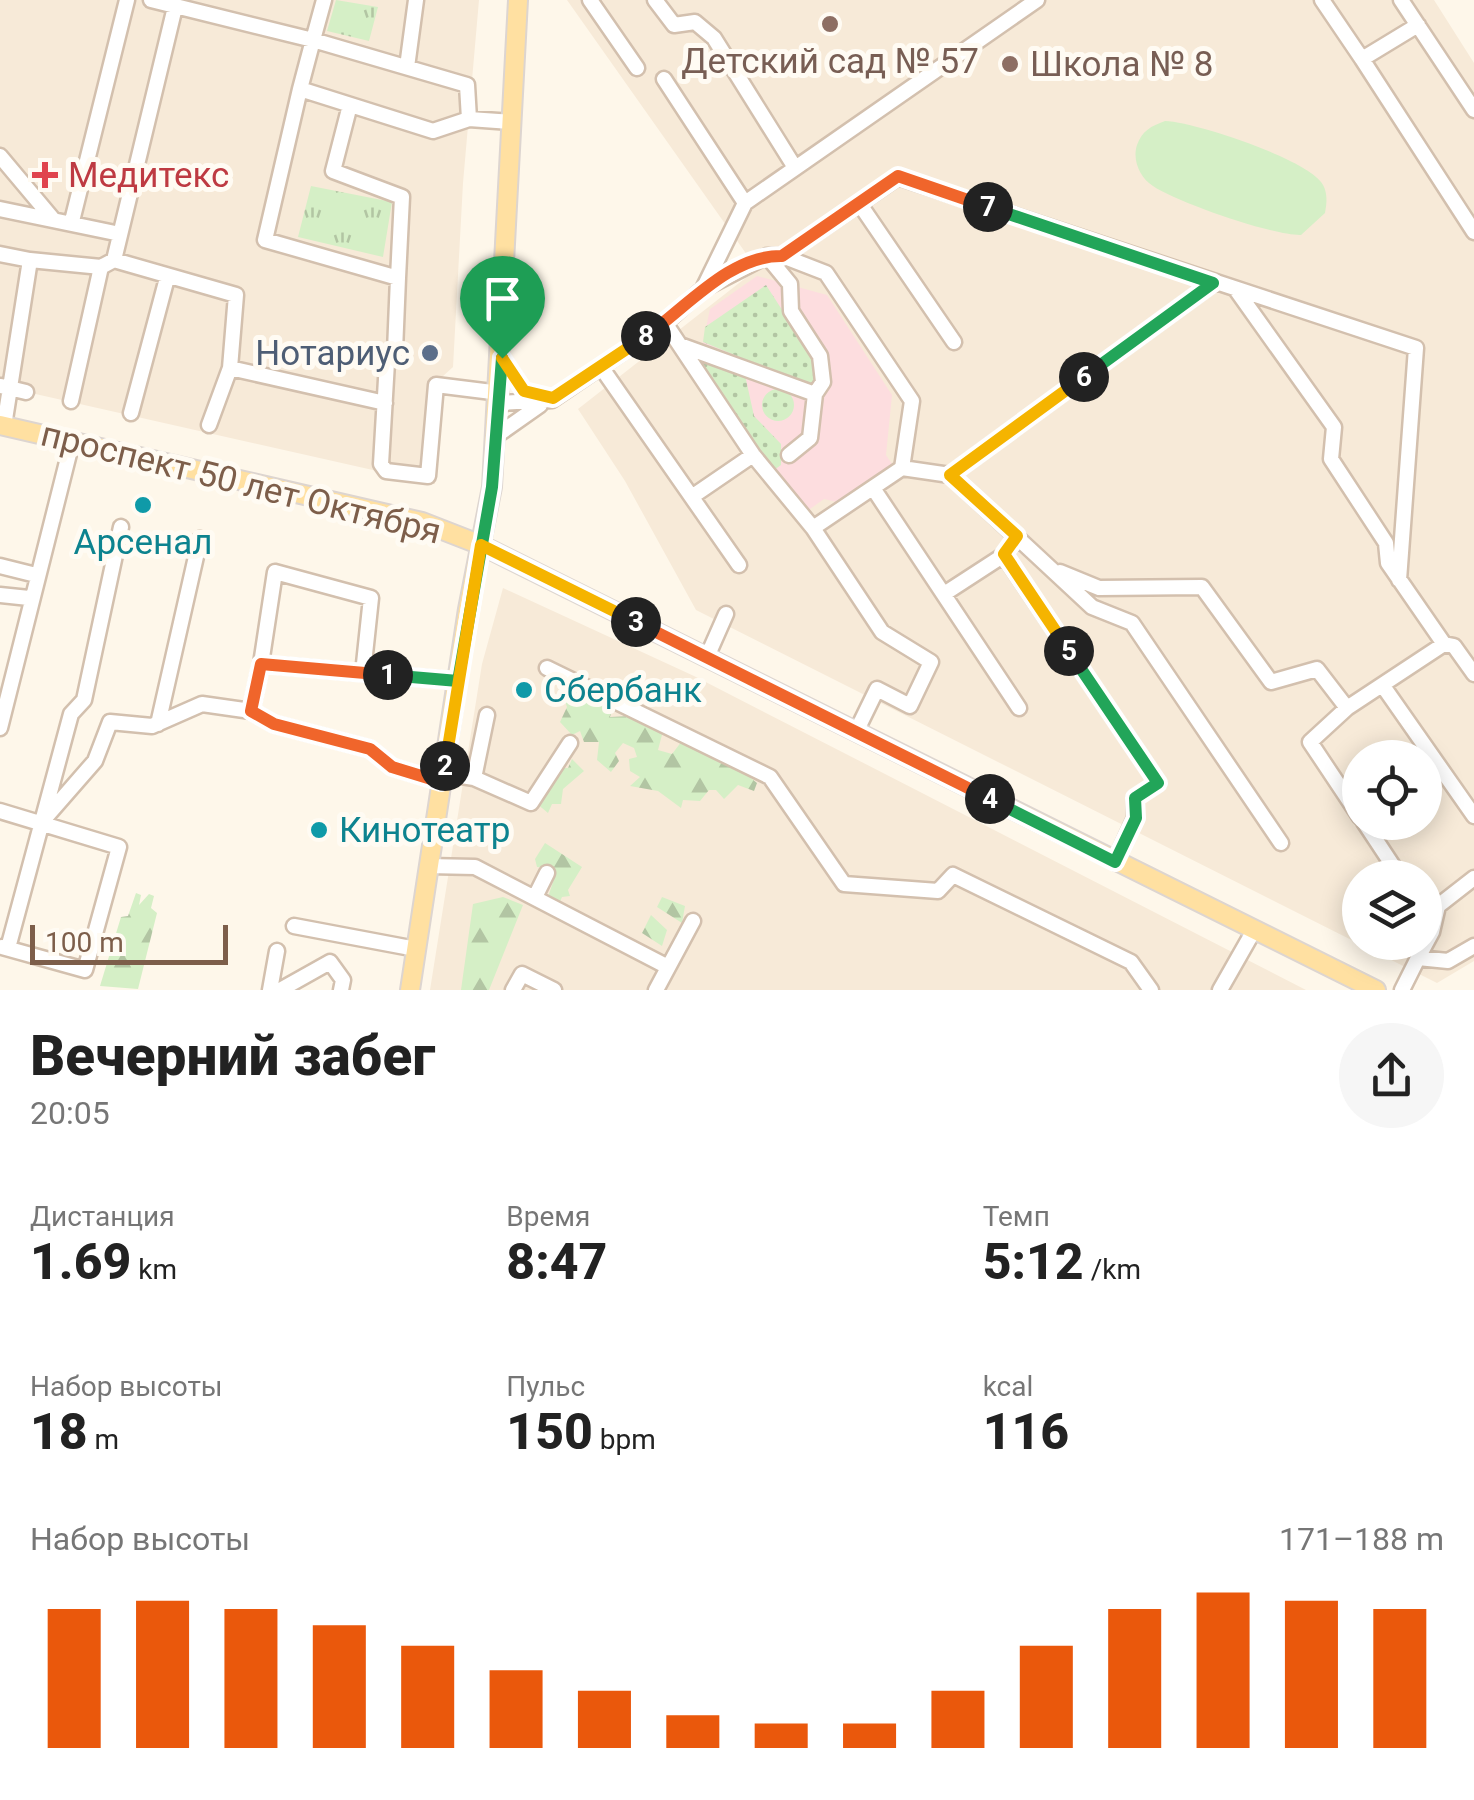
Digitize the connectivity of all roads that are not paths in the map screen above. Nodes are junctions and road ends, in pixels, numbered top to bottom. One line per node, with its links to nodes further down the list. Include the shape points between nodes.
1 (127, 0): 28 (street)
2 (324, 0): 12 (street)
3 (416, 0): 14 (street)
4 (518, 0): 21 (main road)
5 (590, 0): 15 (street)
6 (655, 0): 23 (street, via 674,26 695,22 714,38)
7 (1322, 0): 13 (street)
8 (1402, 0): 11 (street)
9 (165, 3): 12 (street); 30 (street)
10 (1027, 3): 23 (street)
11 (1418, 26): 13 (street); 19 (street)
12 (312, 40): 14 (street); 17 (street)
13 (1362, 59): 29 (street)
14 (407, 67): 20 (street, via 467,85)
15 (638, 68)
16 (664, 78): 25 (street)
17 (300, 89): 18 (street); 36 (street, via 265,240)
18 (350, 105): 20 (street, via 433,130); 36 (street, via 332,171 402,197)
19 (1474, 110)
20 (469, 119): 21 (street)
21 (512, 122): 43 (main road)
22 (0, 156): 27 (street)
23 (794, 166): 25 (street)
24 (859, 202): 32 (street); 37 (street, via 898,176); 41 (street)
25 (744, 203): 38 (street)
26 (0, 208): 27 (street)
27 (52, 218): 28 (street)
28 (72, 221): 30 (street)
29 (1474, 232)
30 (120, 234): 34 (street)
31 (0, 254): 33 (street)
32 (774, 256): 38 (street); 48 (street, via 790,284 792,311 820,356 822,382); 61 (street, via 826,273 912,401)
33 (30, 260): 34 (street); 55 (street)
34 (107, 264): 35 (street); 51 (street)
35 (168, 278): 44 (street, via 236,295); 54 (street)
36 (398, 278): 53 (street, via 395,352 387,362)
37 (1213, 283): 39 (street); 62 (street)
38 (703, 289): 40 (street)
39 (1237, 291): 75 (street, via 1334,427 1331,460 1386,543); 75 (street, via 1416,348)
40 (665, 323): 42 (street); 45 (street)
41 (954, 342)
42 (680, 344): 48 (street); 60 (street)
43 (502, 358): 49 (street, via 524,391); 50 (main road)
44 (230, 368): 53 (street); 56 (street)
45 (601, 368): 49 (street); 64 (street)
46 (0, 386): 47 (street)
47 (26, 392)
48 (814, 394): 59 (street, via 810,438)
49 (561, 396): 52 (street)
50 (499, 398): 52 (street); 53 (street, via 436,385 428,476 386,471 381,464); 57 (main road)
51 (71, 401)
52 (544, 403): 57 (street)
53 (384, 404)
54 (130, 413)
55 (2, 426): 58 (main road, проспект 50 лет Октября)
56 (209, 426)
57 (496, 436): 69 (main road)
58 (72, 442): 69 (main road, проспект 50 лет Октября, via 422,522); 74 (street)
59 (789, 454)
60 (752, 455): 64 (street); 66 (street)
61 (902, 468): 62 (street); 63 (street)
62 (950, 475): 67 (street)
63 (873, 488): 66 (street); 76 (street)
64 (692, 496): 71 (street)
65 (120, 528): 101 (street, via 84,700 71,714)
66 (813, 528): 94 (street, via 882,632 930,662 910,706 877,689)
67 (1017, 536): 70 (street); 73 (street)
68 (200, 539): 92 (street)
69 (481, 545): 81 (main road, проспект 50 лет Октября); 86 (main road)
70 (1004, 554): 76 (street); 103 (street, via 1158,783 1135,798 1136,818)
71 (739, 565)
72 (0, 566): 74 (street)
73 (1054, 570): 89 (street, via 1099,588 1202,586 1271,682 1317,669); 102 (street, via 1092,607 1132,622)
74 (36, 574): 78 (street)
75 (1399, 580): 80 (street)
76 (944, 594): 88 (street)
77 (0, 596): 78 (street)
78 (29, 598): 93 (street)
79 (726, 614): 81 (street)
80 (1444, 644): 85 (street, via 1454,646); 87 (street)
81 (707, 657): 94 (main road, проспект 50 лет Октября)
82 (261, 664): 84 (street); 84 (street, via 274,572 371,598); 90 (street)
83 (548, 668): 126 (street, via 770,778 844,884 938,891 953,875 1130,962)
84 (363, 672): 86 (street)
85 (1474, 674)
86 (458, 681): 96 (main road)
87 (1383, 686): 89 (street); 100 (street)
88 (1019, 708)
89 (1346, 708): 98 (street, via 1310,742)
90 (251, 711): 92 (street, via 202,704); 96 (street, via 274,724 370,749 392,767)
91 (488, 715): 97 (street)
92 (158, 724): 101 (street, via 110,722 96,761)
93 (0, 728)
94 (856, 732): 103 (main road, проспект 50 лет Октября)
95 (570, 743): 97 (street, via 531,804)
96 (442, 777): 97 (street); 104 (main road)
97 (474, 778)
98 (1342, 790)
99 (0, 812): 101 (street)
100 (1474, 816)
101 (40, 824): 113 (street); 113 (street, via 120,848 85,970)
102 (1281, 843)
103 (1115, 862): 111 (main road, проспект 50 лет Октября)
104 (428, 866): 107 (street, via 475,867); 114 (main road)
105 (548, 873): 107 (street)
106 (1474, 878): 108 (street)
107 (536, 895): 118 (street)
108 (1442, 903)
109 (693, 921): 118 (street)
110 (294, 926): 114 (street)
111 (1253, 932): 127 (street); 128 (main road, проспект 50 лет Октября)
112 (1474, 946): 117 (street)
113 (4, 948)
114 (416, 950): 122 (main road)
115 (277, 951): 119 (street)
116 (1417, 960): 129 (street)
117 (1438, 960)
118 (668, 966): 125 (street)
119 (270, 990)
120 (280, 990): 121 (street, via 330,962 344,980)
121 (341, 990)
122 (410, 990)
123 (514, 990): 124 (street, via 522,974)
124 (554, 990)
125 (656, 990)
126 (1151, 990)
127 (1220, 990)
128 (1376, 990)
129 (1402, 990)

